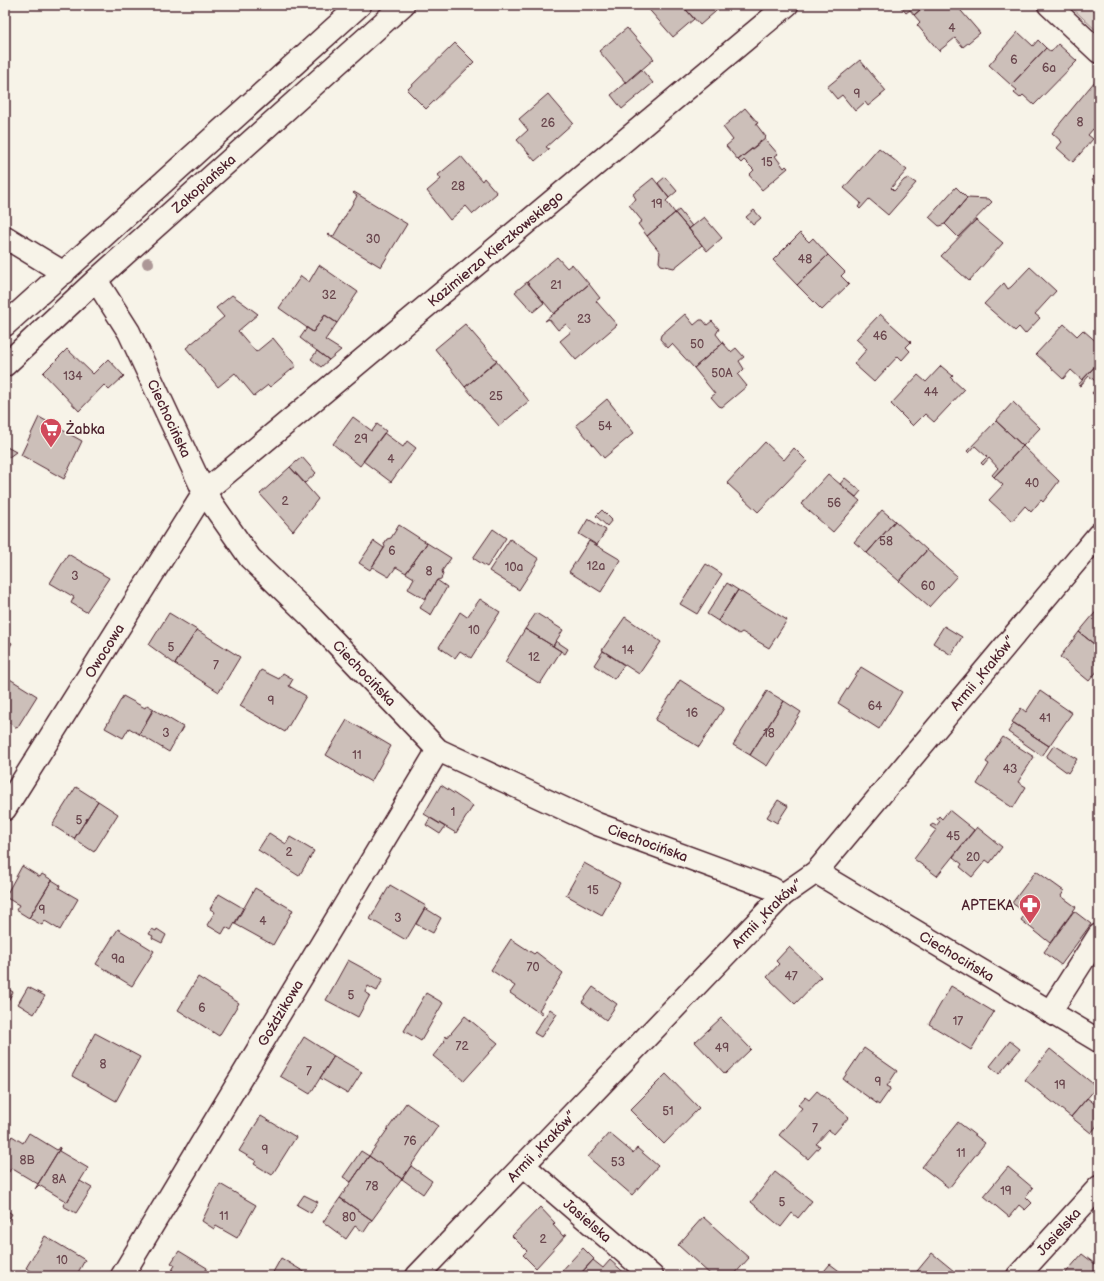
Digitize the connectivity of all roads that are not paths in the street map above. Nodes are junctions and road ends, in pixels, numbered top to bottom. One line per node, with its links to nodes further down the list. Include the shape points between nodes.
1 (360, 5): 7 (street, Zakopiańska)
2 (403, 5): 8 (street, Zakopiańska)
3 (787, 5): 11 (street, Kazimierza Kierzkowskiego)
4 (1049, 5): 5 (street)
5 (1099, 52)
6 (5, 237): 7 (street)
7 (64, 273): 9 (street, Zakopiańska)
8 (96, 280): 10 (street, Zakopiańska); 11 (street, Ciechocińska, via 129,332)
9 (5, 325)
10 (5, 365)
11 (204, 492): 13 (street, Ciechocińska, via 250,558 312,618); 14 (street, Owocowa)
12 (1099, 534): 15 (street, Armii „Kraków”)
13 (438, 750): 16 (street, Ciechocińska, via 597,824); 22 (street, Goździkowa)
14 (5, 809)
15 (816, 872): 16 (street, Armii „Kraków”); 18 (street, Ciechocińska)
16 (784, 895): 20 (street, Armii „Kraków”)
17 (1099, 935): 18 (street)
18 (1050, 1012): 19 (street, Ciechocińska)
19 (1099, 1041)
20 (523, 1165): 23 (street, Armii „Kraków”); 24 (street, Jasielska)
21 (1099, 1187): 25 (street, Jasielska)
22 (122, 1276)
23 (416, 1276)
24 (652, 1276)
25 (1018, 1276)

